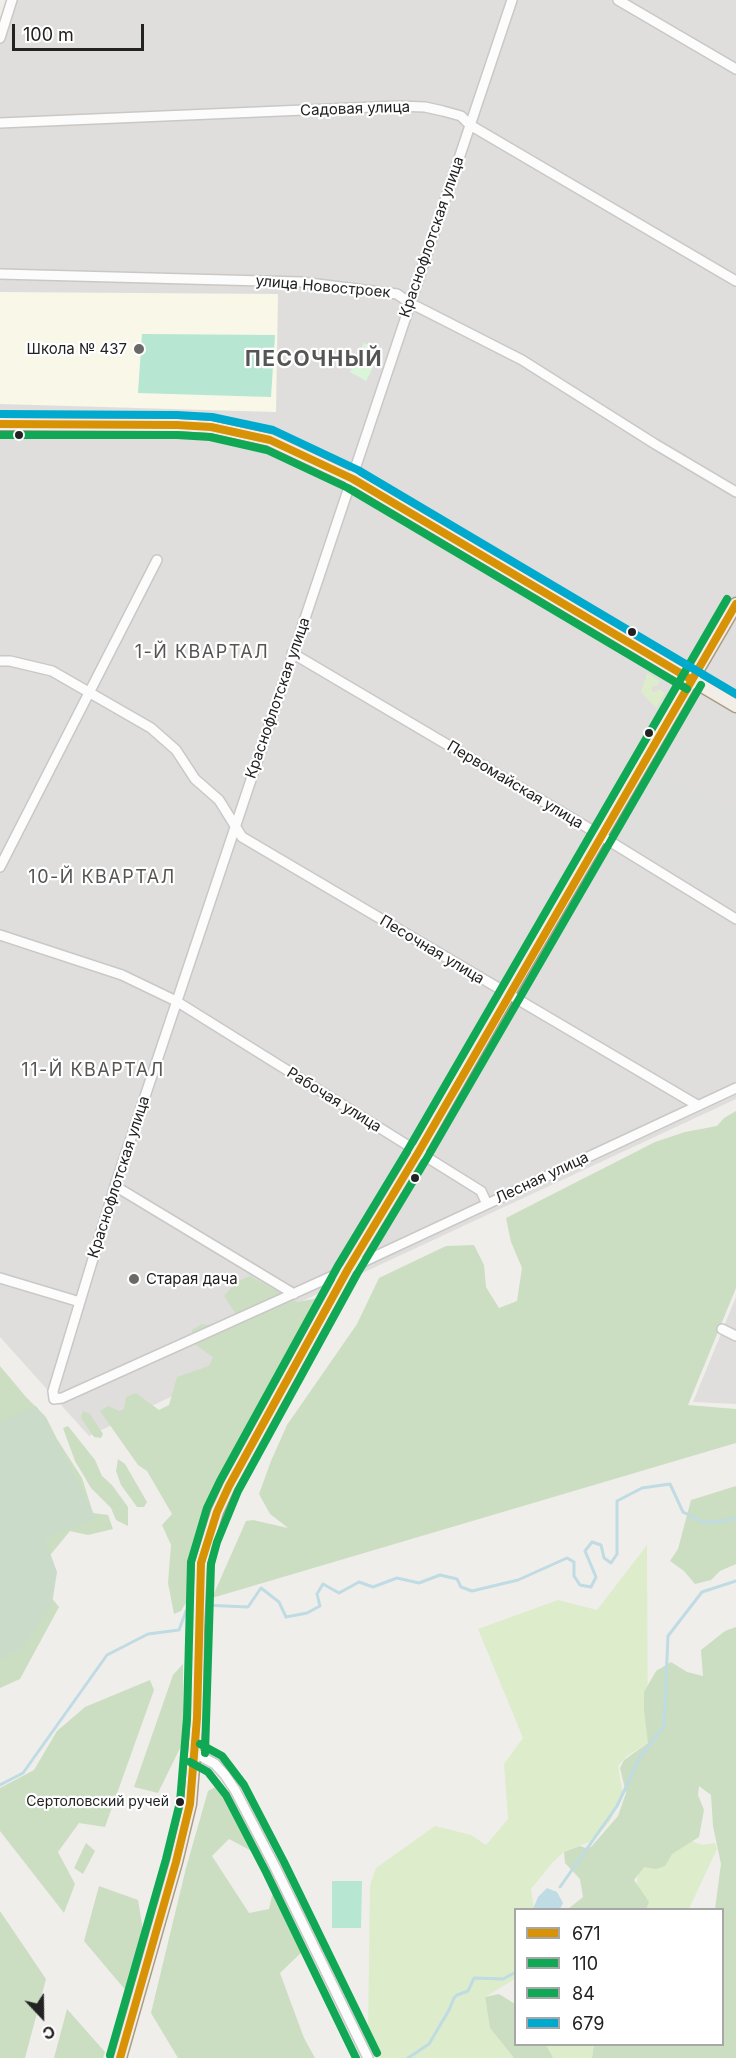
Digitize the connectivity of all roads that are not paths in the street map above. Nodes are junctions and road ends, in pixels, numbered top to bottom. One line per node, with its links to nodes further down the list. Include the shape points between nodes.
1 (12, 0): 4 (street)
2 (512, 0): 7 (street, Краснофлотская улица)
3 (618, 0): 5 (street)
4 (0, 38)
5 (736, 69)
6 (0, 123): 7 (street, Садовая улица, via 397,106 443,111 460,116)
7 (470, 125): 9 (street, Садовая улица); 10 (street, Краснофлотская улица)
8 (0, 274): 10 (street, улица Новостроек, via 301,282 397,294)
9 (736, 281)
10 (410, 303): 12 (street, Краснофлотская улица); 13 (street, улица Новостроек, via 522,360)
11 (0, 424): 12 (main road, via 211,427 270,440)
12 (353, 479): 16 (street, Краснофлотская улица); 18 (main road)
13 (736, 492)
14 (157, 560): 19 (street)
15 (736, 604): 18 (main road)
16 (292, 653): 21 (street, Краснофлотская улица); 22 (street, Первомайская улица)
17 (0, 661): 19 (street, Песочная улица, via 52,671)
18 (692, 680): 20 (main road); 22 (main road)
19 (89, 691): 21 (street, Песочная улица, via 151,728 176,750 195,779 219,800); 23 (street)
20 (736, 706)
21 (236, 824): 26 (street, Песочная улица, via 242,837); 27 (street, Краснофлотская улица)
22 (602, 837): 24 (street, Первомайская улица); 26 (main road)
23 (0, 867)
24 (736, 919)
25 (0, 935): 27 (street, Рабочая улица, via 122,975)
26 (508, 995): 29 (street, Песочная улица); 30 (main road)
27 (176, 1002): 30 (street, Рабочая улица); 31 (street, Краснофлотская улица)
28 (736, 1088): 29 (street, Лесная улица)
29 (697, 1105): 32 (street, Лесная улица)
30 (418, 1153): 32 (street, Рабочая улица, via 481,1191); 33 (main road)
31 (115, 1186): 35 (street); 36 (street, Краснофлотская улица)
32 (487, 1204): 33 (street, Лесная улица)
33 (348, 1269): 35 (street, Лесная улица); 40 (main road, via 229,1486 207,1539 199,1591)
34 (0, 1278): 36 (street)
35 (294, 1294): 39 (street, Лесная улица)
36 (80, 1302): 39 (street, Краснофлотская улица, via 53,1391)
37 (722, 1329): 38 (street)
38 (736, 1336)
39 (54, 1399)
40 (195, 1753): 41 (main road, via 190,1804 178,1856); 42 (street, via 215,1764 235,1790)
41 (120, 2058)
42 (368, 2058)

